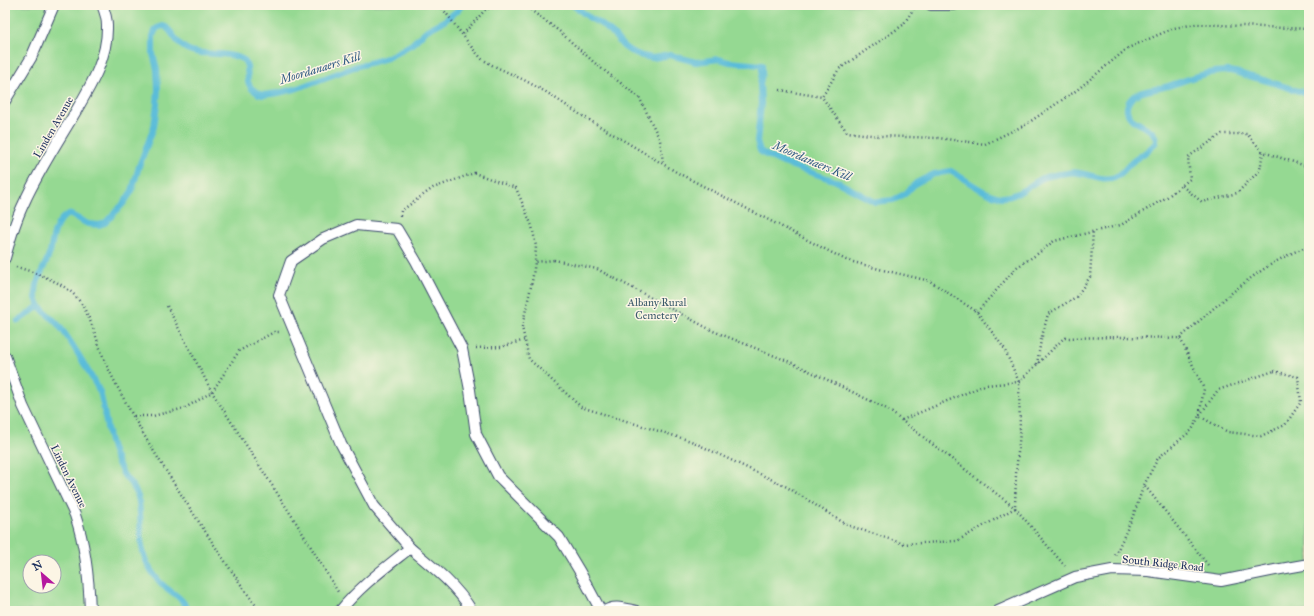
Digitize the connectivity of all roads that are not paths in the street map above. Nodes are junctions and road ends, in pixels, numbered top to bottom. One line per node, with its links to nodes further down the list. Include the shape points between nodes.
1 (54, 5): 5 (lane, via 31,58)
2 (102, 5): 6 (lane, Linden Avenue, via 108,25 103,57 91,85 24,203)
3 (931, 5): 4 (lane)
4 (954, 5)
5 (5, 101)
6 (5, 258)
7 (5, 356): 11 (lane, Linden Avenue, via 23,406 81,532 88,570)
8 (410, 548): 10 (lane, via 375,575); 12 (lane, via 454,586); 13 (lane, via 374,506 341,444 279,294 291,260 323,239 356,224 397,229 462,349 476,434 485,452 498,476 559,537)
9 (1309, 564): 16 (lane, South Ridge Road, via 1221,581 1148,571 1112,570 1075,577)
10 (343, 607)
11 (90, 611)
12 (472, 611)
13 (600, 611)
14 (605, 611): 15 (lane, via 616,607)
15 (636, 611)
16 (998, 611)

